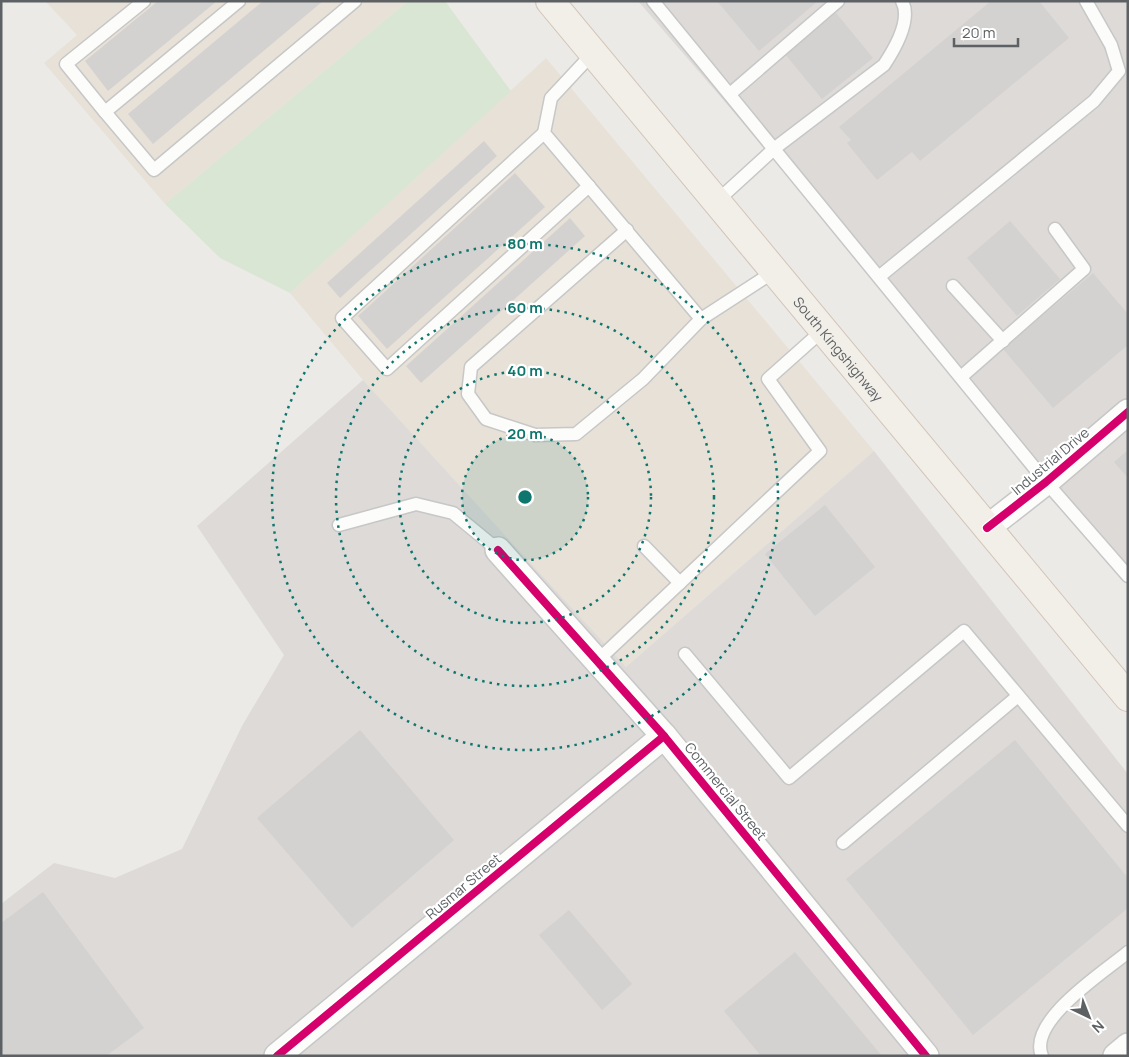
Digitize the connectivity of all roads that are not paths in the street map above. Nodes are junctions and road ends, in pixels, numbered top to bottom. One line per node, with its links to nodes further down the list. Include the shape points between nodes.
1 (144, 1): 11 (lane, via 66,64)
2 (239, 1): 11 (lane)
3 (355, 1): 11 (lane, via 154,170)
4 (550, 1): 9 (main road, South Kingshighway)
5 (653, 1): 10 (lane)
6 (838, 1): 10 (lane)
7 (902, 1): 13 (lane, via 903,23 893,52 884,65)
8 (1086, 1): 19 (lane, via 1111,45 1119,71 1094,101)
9 (593, 53): 12 (lane, via 551,98); 15 (main road, South Kingshighway)
10 (730, 94): 13 (lane)
11 (105, 112)
12 (544, 133): 14 (lane); 14 (lane, via 342,318 387,369)
13 (774, 148): 15 (lane); 19 (lane)
14 (590, 186): 16 (lane)
15 (717, 201): 18 (main road, South Kingshighway)
16 (627, 230): 21 (lane); 21 (lane, via 471,366 468,394 486,419 535,435 576,434 643,379)
17 (1055, 230): 23 (lane, via 1084,269)
18 (775, 271): 21 (lane); 22 (main road, South Kingshighway)
19 (880, 276): 24 (lane)
20 (953, 286): 23 (lane)
21 (701, 319)
22 (823, 330): 28 (main road, South Kingshighway); 32 (lane, via 768,379 820,451)
23 (1003, 341): 24 (lane)
24 (961, 377): 26 (lane)
25 (1128, 412): 26 (street, Industrial Drive)
26 (1046, 482): 28 (street, Industrial Drive); 31 (lane)
27 (339, 525): 30 (lane, via 416,504 453,513)
28 (987, 528): 36 (main road, South Kingshighway)
29 (644, 546): 32 (lane)
30 (498, 550): 34 (street, Commercial Street)
31 (1128, 576)
32 (680, 583): 34 (lane)
33 (685, 654): 35 (lane, via 789,778 964,631)
34 (597, 661): 37 (street, Commercial Street)
35 (1018, 696): 38 (lane); 39 (lane)
36 (1128, 697)
37 (664, 736): 42 (street, Rusmar Street); 43 (street, Commercial Street)
38 (1128, 826)
39 (843, 843)
40 (1128, 952): 44 (lane, via 1056,1012 1044,1029 1038,1048)
41 (1128, 1046): 45 (street)
42 (277, 1056)
43 (926, 1056)
44 (1042, 1056)
45 (1116, 1056)

